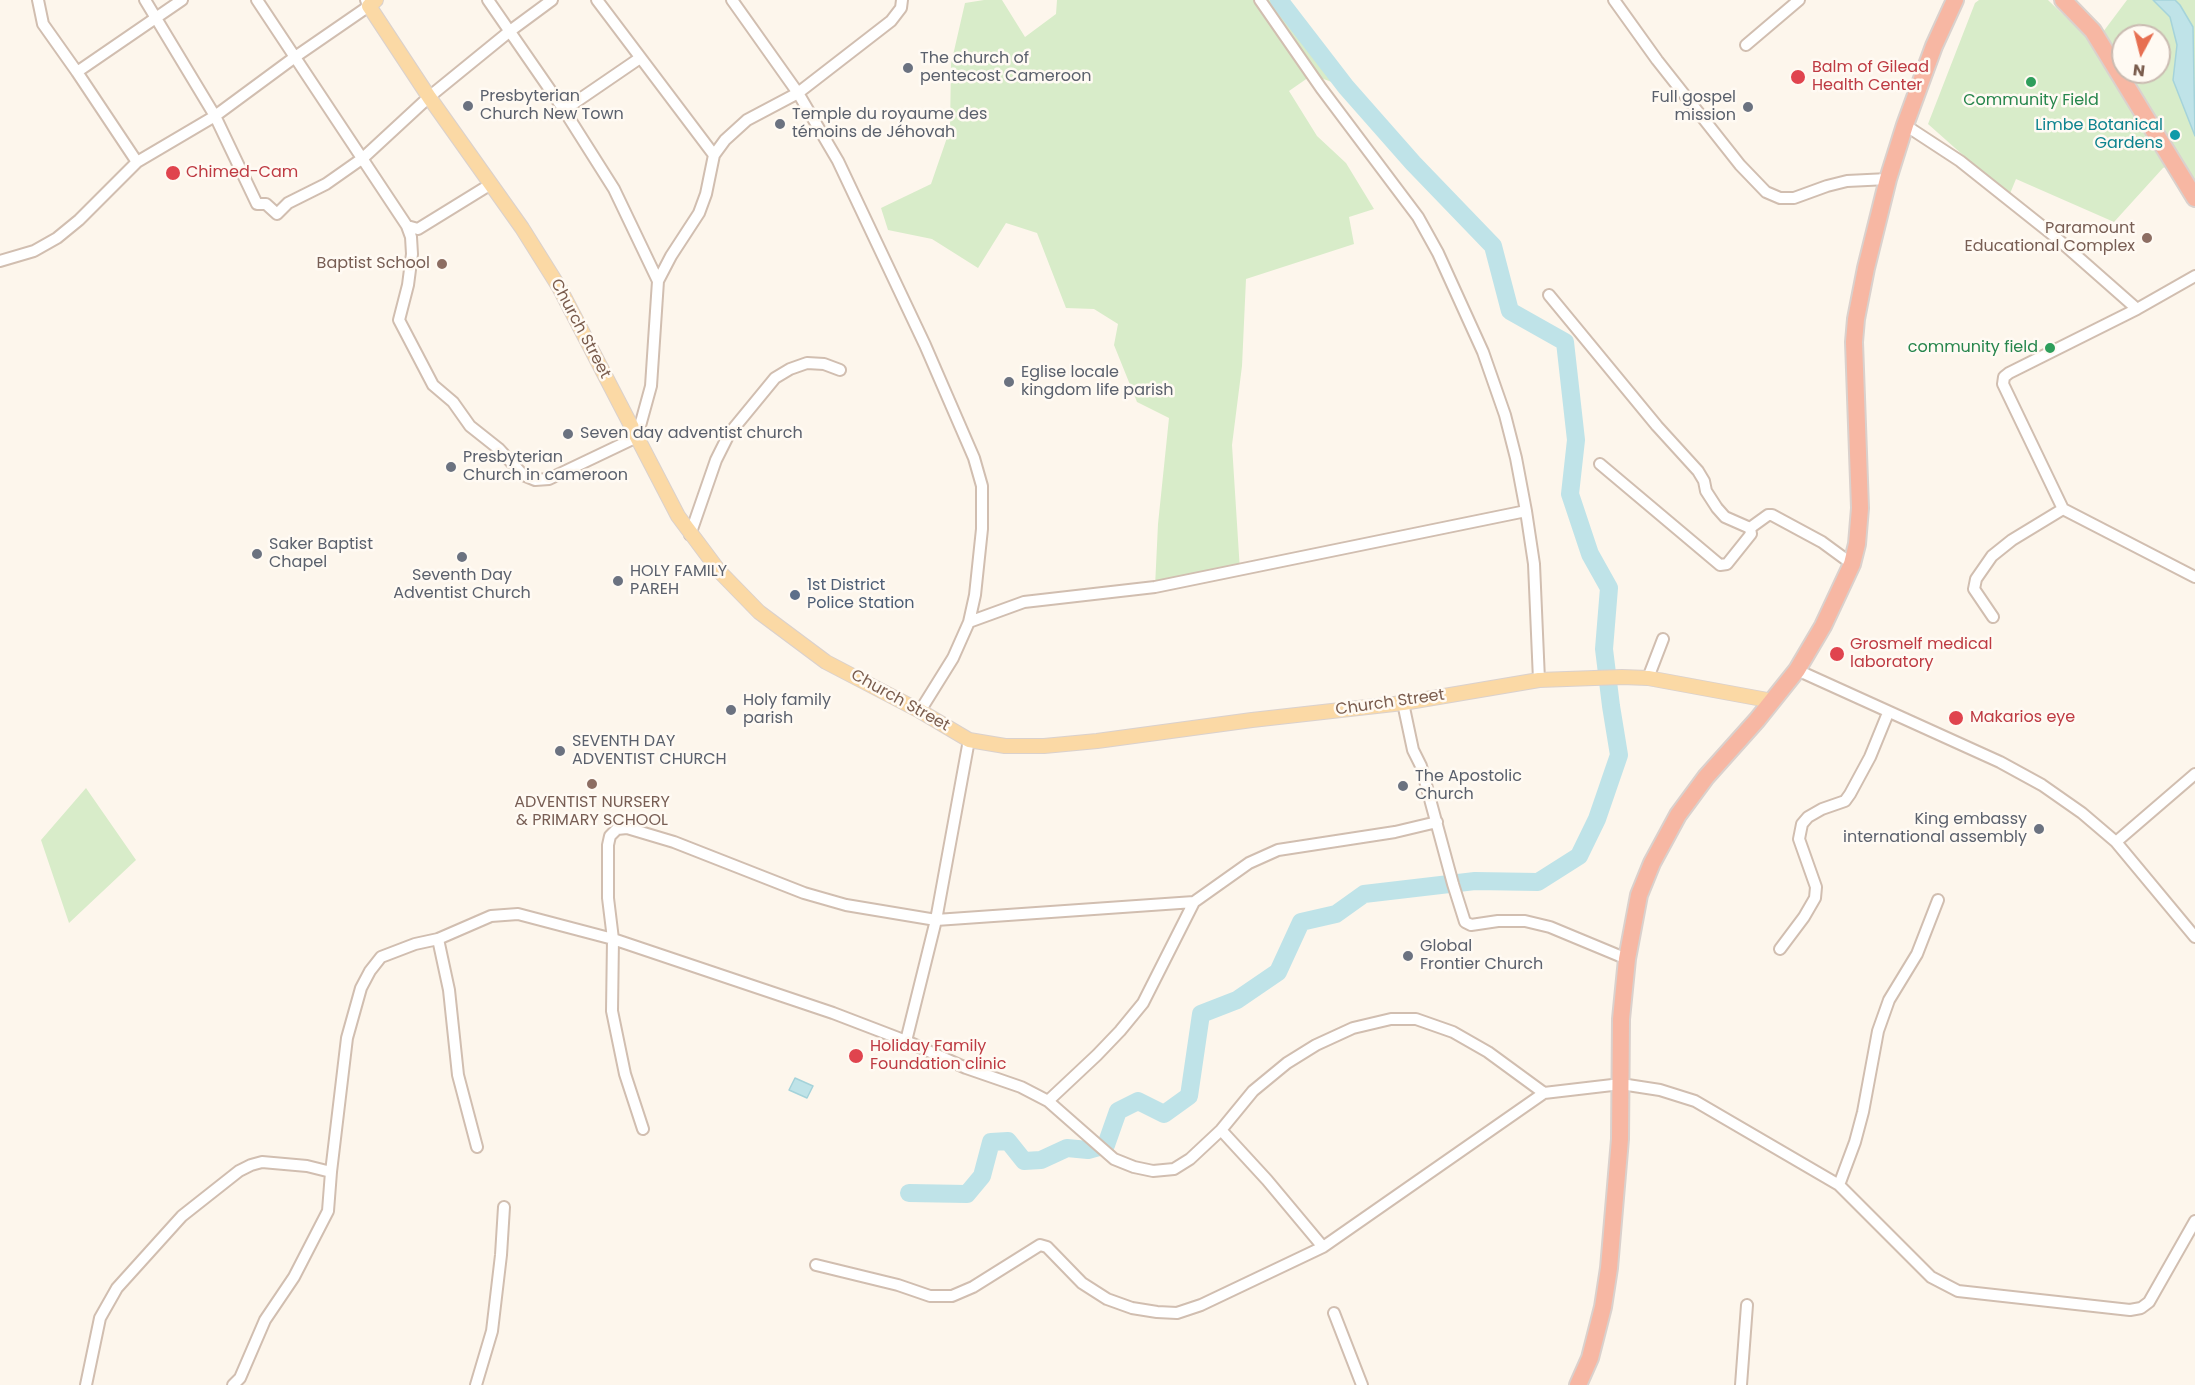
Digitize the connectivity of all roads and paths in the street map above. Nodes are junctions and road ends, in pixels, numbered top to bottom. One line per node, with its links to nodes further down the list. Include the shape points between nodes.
1 (38, 0): 23 (street, via 43,24)
2 (145, 0): 17 (street)
3 (182, 0): 17 (street)
4 (257, 0): 21 (street)
5 (489, 0): 19 (street)
6 (552, 0): 19 (street)
7 (597, 0): 22 (street)
8 (732, 0): 24 (street)
9 (902, 0): 24 (street, via 891,21)
10 (1260, 0): 45 (street, via 1418,217 1438,253 1483,351 1505,415)
11 (1614, 0): 32 (street, via 1740,165 1766,192 1794,198 1847,181)
12 (1798, 0): 20 (street)
13 (1943, 0): 18 (highway)
14 (1954, 0): 18 (highway)
15 (2063, 0): 34 (highway, via 2093,31)
16 (370, 2): 21 (street); 25 (main road, Church Street)
17 (157, 18): 23 (street); 27 (street)
18 (1941, 27): 28 (highway)
19 (510, 31): 25 (street); 26 (street)
20 (1746, 45)
21 (295, 57): 27 (street); 30 (street)
22 (640, 58): 26 (street); 29 (street)
23 (77, 72): 31 (street)
24 (798, 93): 29 (street, via 747,120); 51 (street, via 838,161 974,458 982,486 982,529)
25 (429, 96): 30 (street); 33 (main road, Church Street)
26 (564, 110): 38 (street, via 614,189)
27 (215, 116): 30 (street, via 257,204 266,204 277,214 288,203 326,184); 31 (street)
28 (1905, 124): 32 (highway); 40 (street, via 1960,161 2034,220)
29 (714, 155): 38 (street, via 699,213)
30 (363, 158): 35 (street)
31 (137, 162): 36 (street, via 57,238 34,251)
32 (1888, 179): 48 (highway, via 1856,319 1860,508)
33 (491, 184): 35 (street, via 418,229); 42 (main road, Church Street, via 558,287)
34 (2195, 198)
35 (407, 225): 42 (street, via 412,254 399,320 433,385 453,402 470,426 524,475 535,480 549,479)
36 (0, 261)
37 (2195, 276): 40 (street)
38 (658, 281): 42 (street, via 651,386)
39 (1549, 295): 46 (street, via 1698,471 1717,508 1725,517)
40 (2137, 309): 44 (street, via 2004,377 2006,392)
41 (840, 370): 47 (street, via 807,363 775,378 729,434)
42 (637, 437): 47 (main road, Church Street)
43 (1599, 464): 46 (street, via 1720,565 1727,564 1751,534)
44 (2063, 509): 49 (street); 50 (street, via 1992,556 1976,579 1974,589)
45 (1526, 511): 51 (street, via 1155,587 1024,602); 55 (street, via 1534,564)
46 (1750, 528): 48 (street, via 1772,515)
47 (690, 535): 58 (main road, Church Street, via 718,571 759,612 826,662)
48 (1852, 564): 53 (highway)
49 (2195, 577)
50 (1993, 617)
51 (969, 622): 58 (street, via 953,658)
52 (1663, 639): 54 (street)
53 (1797, 670): 56 (highway); 59 (street)
54 (1648, 678): 55 (main road, Church Street); 56 (main road, Church Street)
55 (1539, 680): 57 (main road, Church Street)
56 (1773, 701): 71 (highway, via 1678,815 1639,895)
57 (1403, 703): 60 (main road, Church Street, via 1054,746 1005,747); 62 (street, via 1413,750)
58 (920, 711): 60 (main road, Church Street)
59 (1888, 713): 63 (street, via 2000,762 2042,785); 70 (street, via 1870,757 1845,801 1822,809 1802,824 1799,839 1816,887 1815,898)
60 (969, 740): 66 (street)
61 (2195, 774): 63 (street)
62 (1437, 822): 65 (street, via 1278,850 1249,863); 71 (street, via 1465,922 1471,925 1525,921 1550,927)
63 (2116, 842): 67 (street)
64 (1938, 900): 80 (street, via 1917,954 1889,1000 1878,1031 1863,1112)
65 (1194, 902): 66 (street); 75 (street, via 1143,1003 1097,1055)
66 (936, 920): 69 (street, via 846,906 627,828 617,829 608,845); 72 (street)
67 (2195, 937)
68 (438, 939): 69 (street, via 491,916 518,914); 78 (street, via 449,990 459,1075); 79 (street, via 381,957 361,988 347,1038)
69 (613, 939): 72 (street); 76 (street, via 612,1011)
70 (1780, 949)
71 (1627, 959): 73 (highway, via 1621,1019)
72 (906, 1041): 75 (street)
73 (1621, 1084): 74 (street); 80 (street, via 1695,1101); 91 (highway, via 1609,1268 1590,1358)
74 (1544, 1093): 77 (street, via 1497,1058 1452,1032 1416,1019 1391,1020 1353,1028 1287,1063 1252,1091); 83 (street)
75 (1047, 1101): 77 (street, via 1113,1159 1153,1171 1174,1169)
76 (642, 1129)
77 (1221, 1130): 83 (street)
78 (477, 1147)
79 (331, 1172): 87 (street, via 262,1162 251,1165 182,1216 117,1288 100,1318); 88 (street, via 328,1211 294,1277 265,1320 240,1378)
80 (1839, 1185): 82 (street, via 1944,1286 1958,1291 2130,1310 2149,1302)
81 (504, 1207): 89 (street, via 492,1331)
82 (2195, 1221)
83 (1323, 1247): 84 (street, via 1177,1313 1132,1308 1107,1299 1082,1283 1047,1247 1040,1245 952,1296 930,1296)
84 (816, 1265)
85 (1747, 1305): 92 (street)
86 (1334, 1313): 90 (street)
87 (86, 1385)
88 (233, 1385)
89 (476, 1385)
90 (1362, 1385)
91 (1578, 1385)
92 (1741, 1385)

